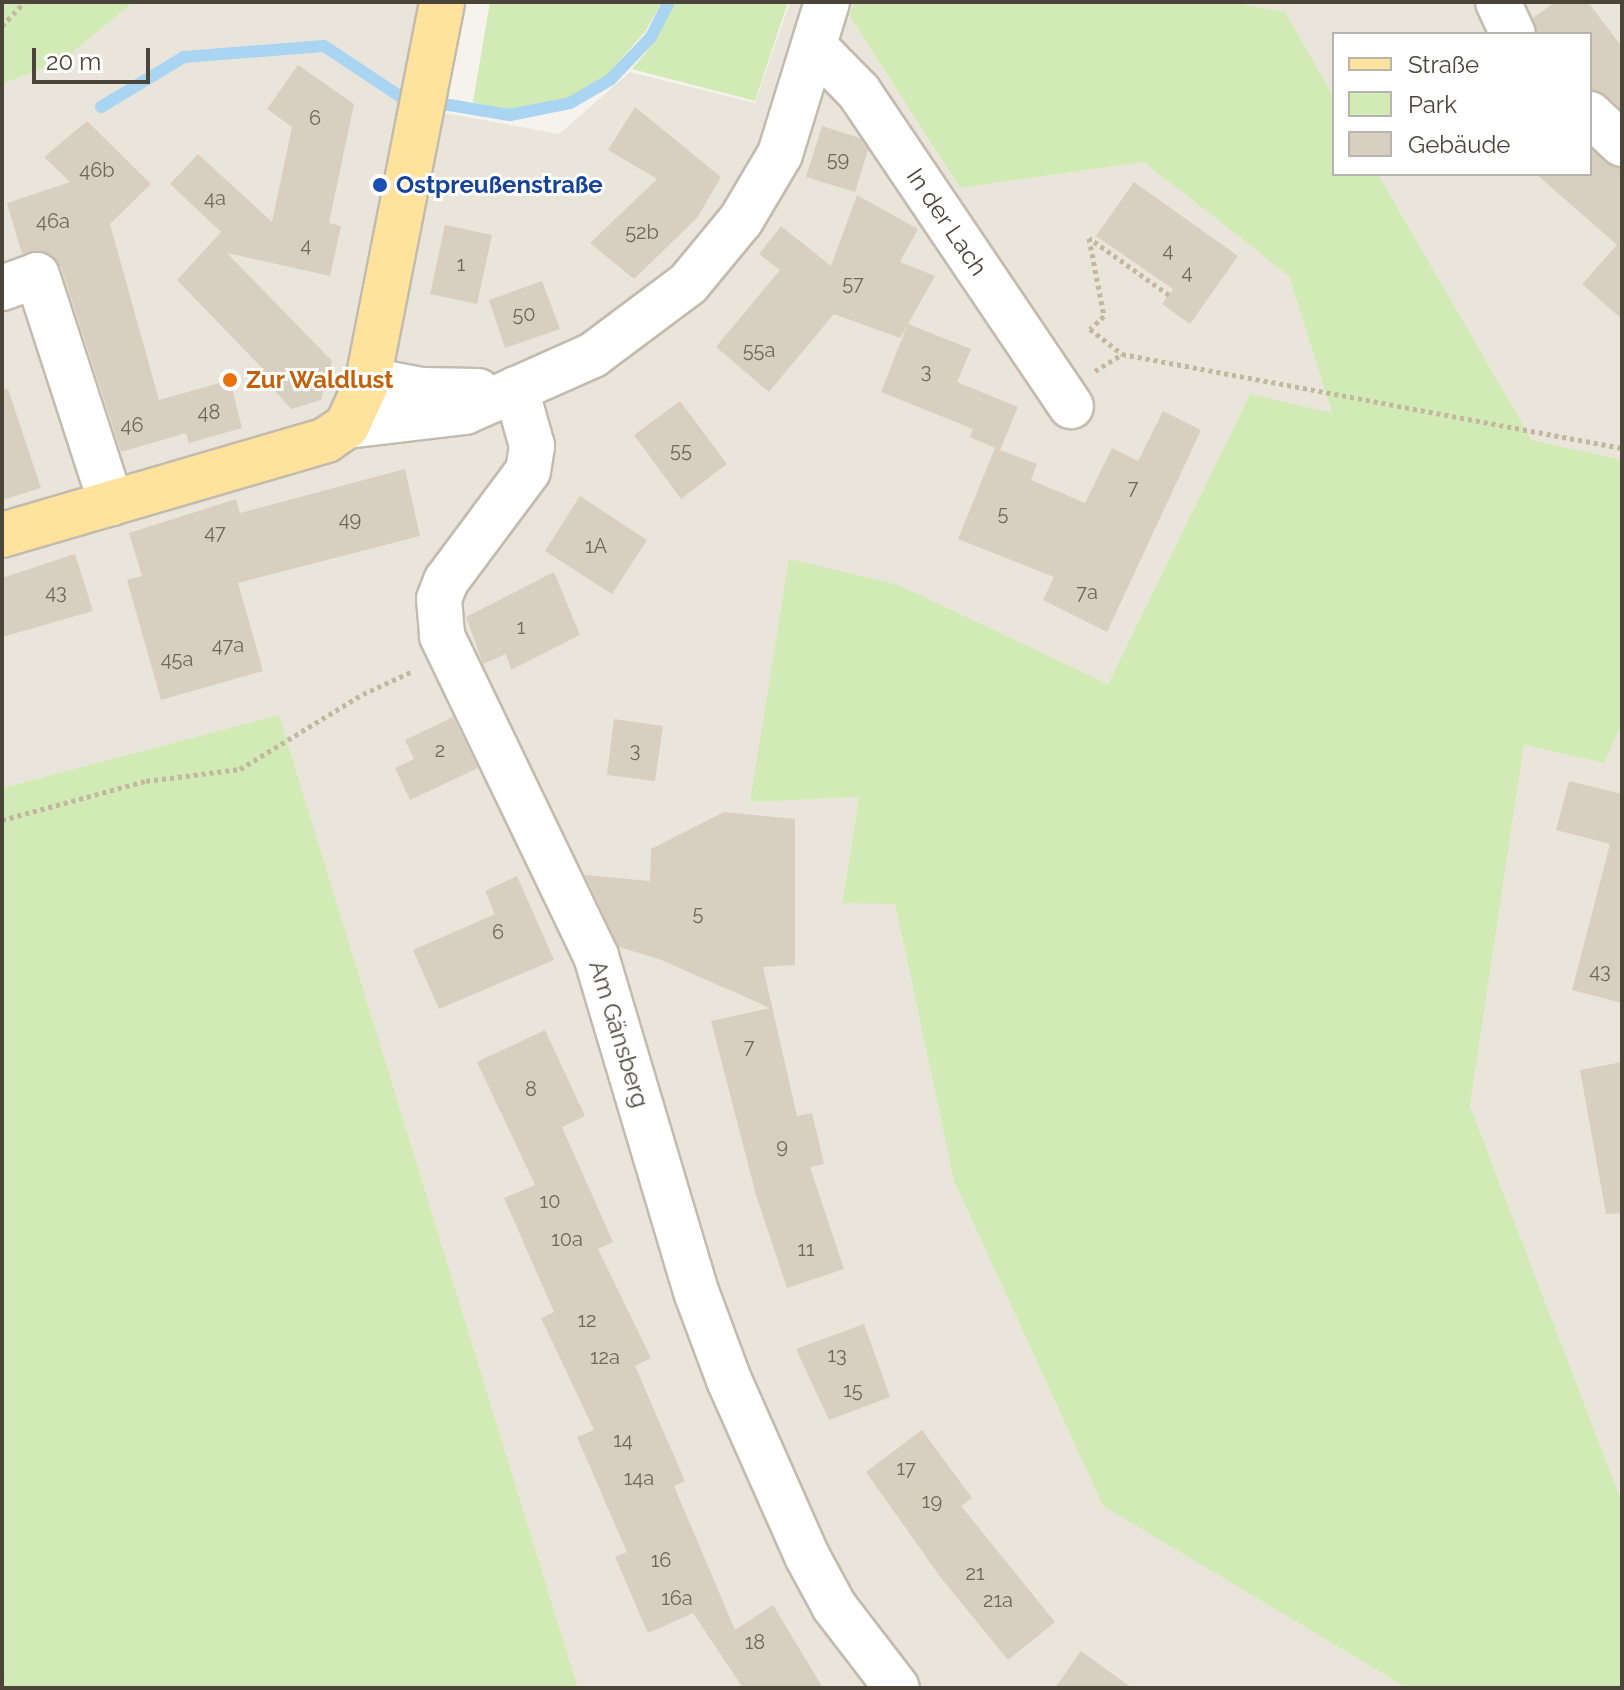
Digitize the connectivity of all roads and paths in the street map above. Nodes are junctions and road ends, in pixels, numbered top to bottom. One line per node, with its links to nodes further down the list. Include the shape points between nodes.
1 (24, 2): 5 (path)
2 (442, 2): 12 (main road)
3 (827, 2): 7 (street)
4 (1498, 2): 6 (street)
5 (2, 26)
6 (1512, 32)
7 (814, 46): 13 (street, via 780,154 717,253 627,334); 14 (street, In der Lach, via 859,92)
8 (1592, 116): 9 (street)
9 (1622, 144)
10 (2, 288): 17 (street, via 37,275)
11 (1169, 295): 16 (path, via 1089,238 1104,316 1090,329 1122,354)
12 (368, 380): 13 (street, via 422,390); 15 (main road)
13 (516, 389): 15 (street, via 441,417); 19 (street, Am Gänsberg, via 532,446 528,471 446,581 438,618)
14 (1071, 406)
15 (347, 426): 17 (main road, via 326,440)
16 (1622, 448)
17 (111, 503): 18 (main road)
18 (2, 535)
19 (450, 654): 20 (path, via 363,694 240,769 146,781); 21 (street, Am Gänsberg, via 596,956 697,1294 729,1380 813,1569 867,1654)
20 (2, 820)
21 (897, 1688)

